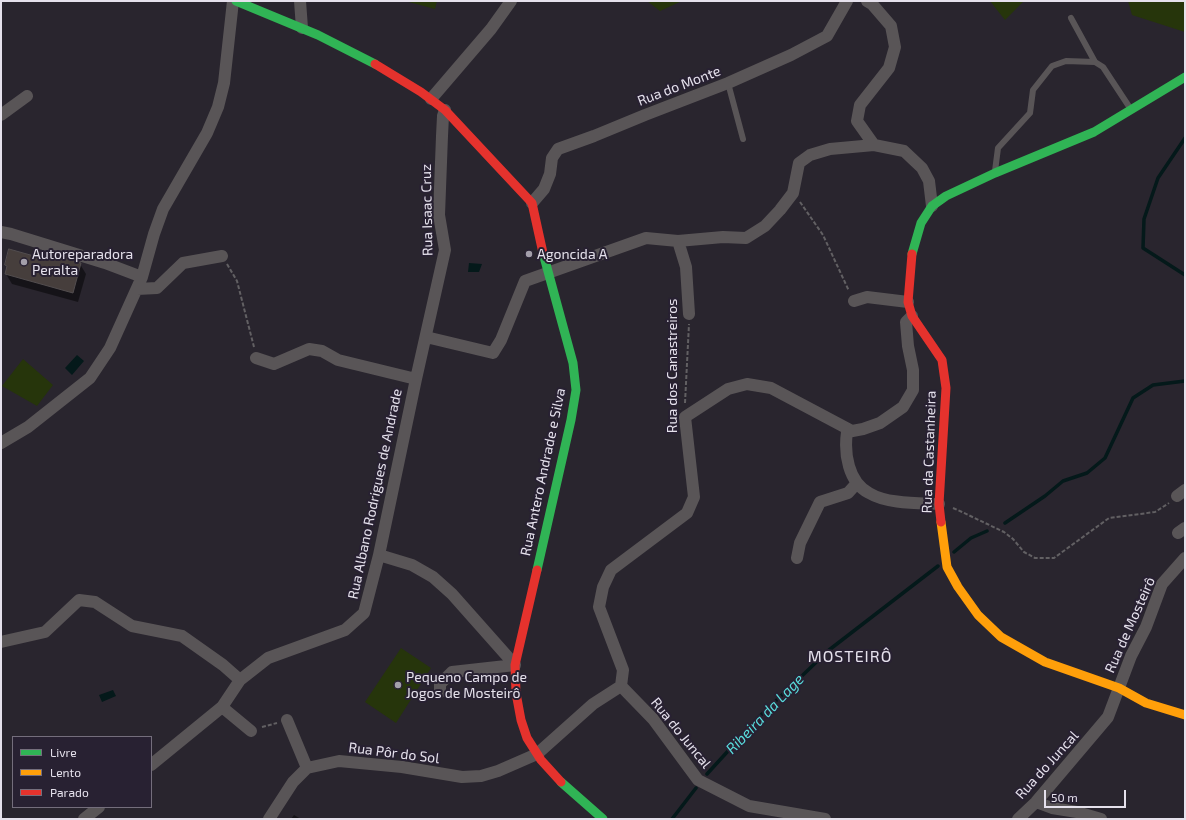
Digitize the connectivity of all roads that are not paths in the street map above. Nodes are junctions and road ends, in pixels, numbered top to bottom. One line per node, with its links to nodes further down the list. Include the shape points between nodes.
1 (234, 1): 7 (street); 25 (street, via 224,83 218,107 207,133 163,209)
2 (300, 1): 7 (street)
3 (511, 1): 12 (street, via 491,29)
4 (847, 1): 10 (street, Rua do Monte, via 827,36)
5 (867, 1): 17 (street, via 891,26 895,47 889,68 860,104 857,121)
6 (1071, 18): 8 (lane)
7 (302, 28): 12 (street, via 376,64)
8 (1095, 62): 14 (lane, via 1103,67); 18 (lane, via 1066,61 1052,66 1033,90 1030,113 998,148)
9 (1185, 77): 14 (street)
10 (728, 83): 16 (lane); 19 (street, Rua do Monte, via 558,149 552,158 550,174 544,189)
11 (27, 96): 15 (street)
12 (431, 99): 13 (street)
13 (445, 110): 19 (street); 31 (street, Rua Isaac Cruz, via 440,216 445,250)
14 (1131, 110): 18 (street, via 1094,132)
15 (1, 116)
16 (743, 139)
17 (874, 145): 20 (street, via 904,151 922,168 929,181); 22 (street, via 830,149 810,155 799,163 793,193 780,210 765,226 746,238 722,237)
18 (995, 172): 20 (street, via 946,196)
19 (532, 203): 24 (street, Rua Antero Andrade e Silva)
20 (932, 206): 28 (street, Rua da Castanheira, via 921,223 912,250)
21 (1, 232): 25 (street, via 55,247)
22 (678, 241): 24 (street, via 646,238); 29 (street, Rua dos Canastreiros, via 686,267)
23 (222, 256): 26 (street, via 184,263 157,288)
24 (548, 274): 31 (street, via 525,281 501,340 493,353); 42 (street, Rua Antero Andrade e Silva, via 573,363 576,390)
25 (142, 277): 26 (street)
26 (137, 289): 35 (street, via 110,348 90,378 28,427)
27 (854, 301): 28 (street, via 867,296)
28 (908, 302): 30 (street, Rua da Castanheira)
29 (689, 314)
30 (912, 316): 34 (street, via 906,322 913,370 913,390 903,407 880,423); 37 (street, Rua da Castanheira, via 942,360 946,388)
31 (426, 336): 33 (street, Rua Isaac Cruz)
32 (256, 358): 33 (street, via 274,364 309,350 322,351 338,360)
33 (416, 379): 38 (street, Rua Albano Rodrigues de Andrade)
34 (852, 431): 36 (street, via 847,432 845,445 848,465); 44 (street, Rua dos Canastreiros, via 771,388 747,384 728,389 685,417 694,498 687,513 611,570 603,587 599,607 623,670)
35 (1, 442)
36 (857, 484): 37 (street, via 869,493 887,500); 39 (street, via 848,492 820,502 800,543)
37 (939, 504): 45 (street, Rua da Castanheira, via 947,568 978,615 1001,637 1045,662)
38 (379, 555): 42 (street, via 412,565 433,577 452,594); 43 (street, Rua Albano Rodrigues de Andrade, via 364,613 345,630 268,658)
39 (797, 558)
40 (1185, 558): 45 (street, Rua de Mosteirô, via 1162,584)
41 (1, 642): 43 (street, via 45,632 79,600 95,602 132,626 182,636)
42 (514, 665): 46 (street, via 452,672 440,684); 51 (street, Rua Antero Andrade e Silva, via 515,692 520,718)
43 (240, 680): 47 (street, Rua Albano Rodrigues de Andrade)
44 (621, 686): 51 (street, via 593,704); 59 (street, Rua do Juncal, via 653,719 698,780 750,806)
45 (1119, 688): 48 (street, Rua da Castanheira, via 1146,703); 54 (street, Rua do Juncal, via 1108,717)
46 (440, 692)
47 (222, 707): 50 (street); 52 (street, Rua Albano Rodrigues de Andrade)
48 (1185, 715)
49 (287, 720): 53 (street)
50 (251, 731)
51 (537, 754): 53 (street, Rua Pôr do Sol, via 481,776 462,777 402,767 339,761); 58 (street, Rua Antero Andrade e Silva, via 555,776)
52 (152, 764)
53 (307, 768): 57 (street, via 292,782)
54 (1036, 802): 60 (street, Rua do Juncal); 61 (street)
55 (98, 808): 56 (street)
56 (87, 818)
57 (269, 819)
58 (603, 819)
59 (825, 819)
60 (1018, 819)
61 (1101, 819)

